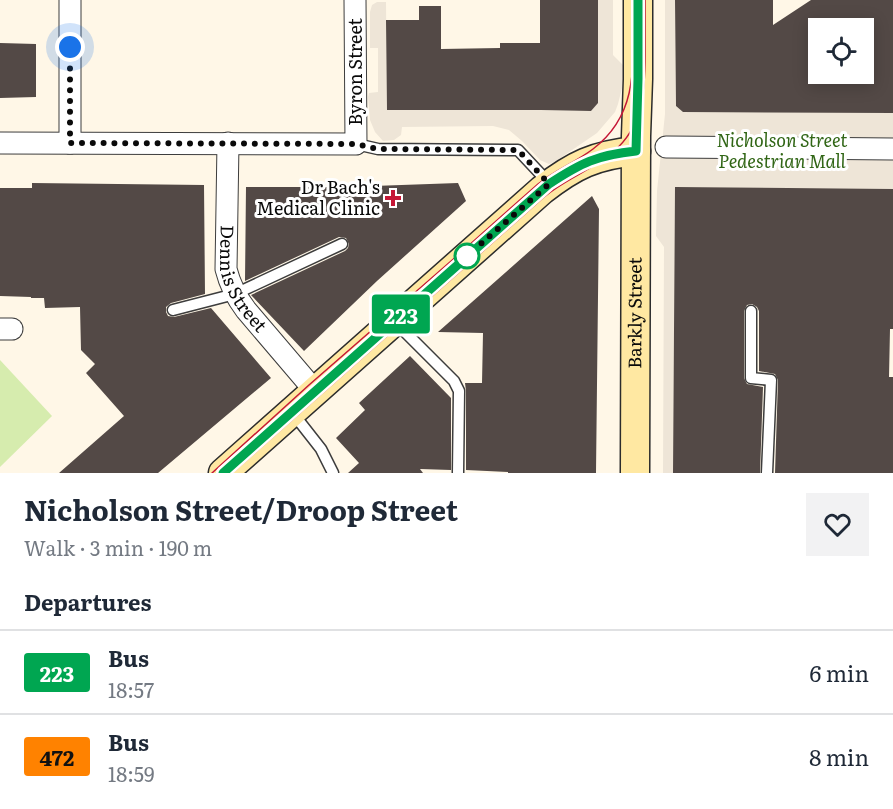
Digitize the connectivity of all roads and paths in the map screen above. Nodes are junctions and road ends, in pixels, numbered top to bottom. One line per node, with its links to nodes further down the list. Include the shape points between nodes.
1 (70, 0): 5 (street)
2 (355, 0): 7 (street, Byron Street)
3 (638, 0): 10 (street, Barkly Street)
4 (0, 142): 5 (street)
5 (70, 143): 6 (street)
6 (228, 143): 7 (street); 13 (street, Dennis Street, via 226,269)
7 (356, 144): 11 (lane, via 378,149 518,150)
8 (666, 147): 9 (street)
9 (893, 149)
10 (636, 151): 11 (street, via 594,159); 22 (street, Barkly Street)
11 (549, 184): 16 (street)
12 (342, 243): 13 (lane)
13 (235, 294): 14 (lane); 17 (street, Dennis Street)
14 (173, 310)
15 (751, 311): 23 (lane, via 751,378 771,380)
16 (393, 321): 17 (street); 21 (lane, via 454,381 459,392)
17 (315, 391): 18 (street)
18 (291, 412): 19 (street); 20 (lane, via 321,449)
19 (223, 473)
20 (333, 473)
21 (458, 473)
22 (635, 473)
23 (767, 473)

